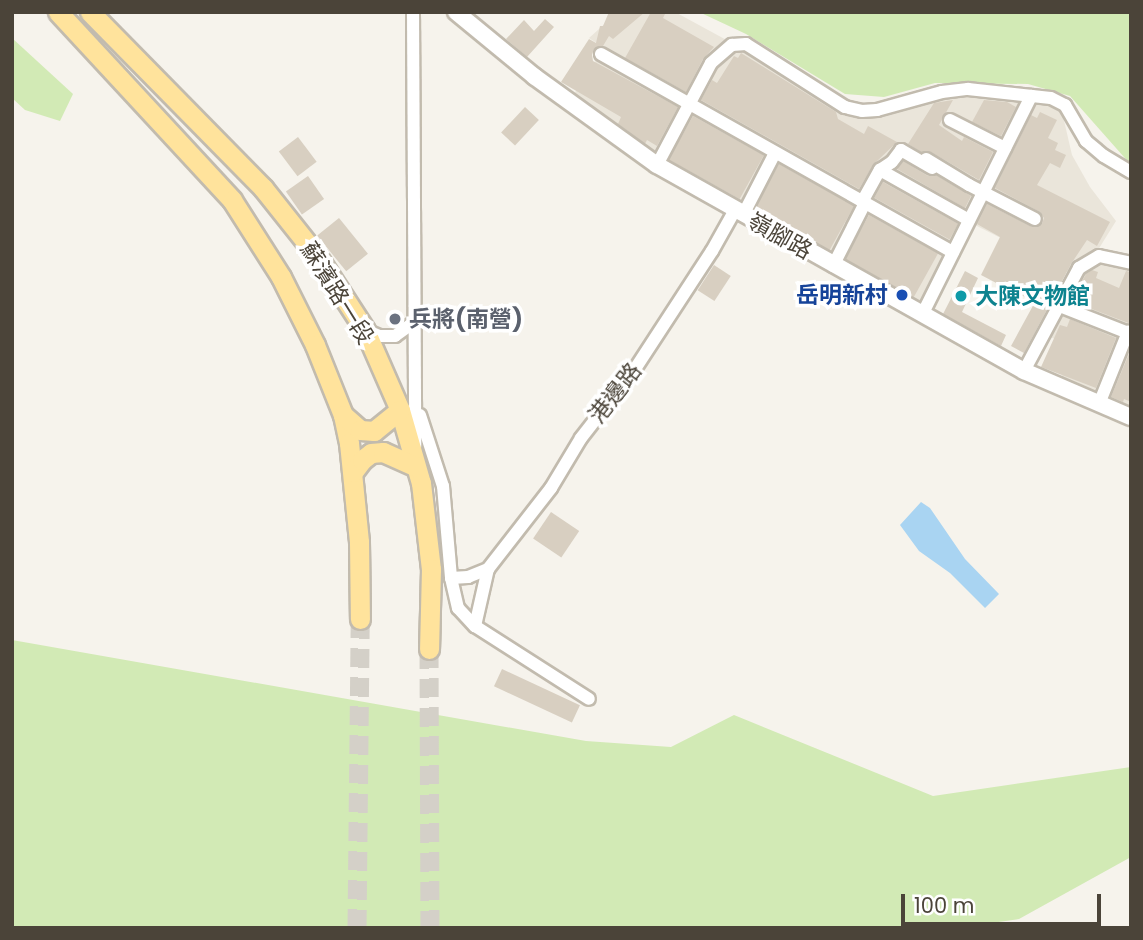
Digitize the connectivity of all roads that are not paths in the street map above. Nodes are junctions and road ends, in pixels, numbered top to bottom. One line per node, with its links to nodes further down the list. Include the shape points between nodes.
1 (58, 12): 32 (main road, 蘇濱路一段, via 232,201 257,235 315,345)
2 (90, 12): 27 (main road, 蘇濱路一段, via 263,188 317,256)
3 (413, 12): 26 (street)
4 (456, 12): 12 (street, 嶺腳路, via 535,77)
5 (601, 54): 7 (street)
6 (1031, 96): 7 (street, via 954,90 862,111 845,107 754,46 738,44 711,63); 9 (street); 14 (street, via 1065,105 1086,141)
7 (688, 105): 10 (street); 12 (street)
8 (950, 120): 9 (street)
9 (1005, 148): 16 (street)
10 (775, 153): 17 (street); 18 (street, 港邊路)
11 (926, 159): 16 (street)
12 (657, 165): 18 (street, 嶺腳路)
13 (880, 170): 15 (street, via 901,150); 17 (street); 20 (street)
14 (1131, 172)
15 (944, 175)
16 (983, 192): 19 (street); 20 (street)
17 (864, 203): 21 (street); 23 (street)
18 (739, 213): 23 (street, 嶺腳路); 36 (street, 港邊路, via 635,369)
19 (1035, 219)
20 (969, 220): 21 (street)
21 (953, 252): 25 (street)
22 (1131, 264): 24 (street, via 1104,256 1090,259)
23 (833, 266): 25 (street, 嶺腳路)
24 (1057, 305): 28 (street); 29 (street)
25 (922, 315): 29 (street, 嶺腳路)
26 (417, 320): 27 (street, via 395,336); 31 (street)
27 (365, 330): 31 (main road, 蘇濱路一段)
28 (1129, 333): 30 (street)
29 (1024, 371): 30 (street, 嶺腳路)
30 (1099, 404): 33 (street, 嶺腳路)
31 (408, 407): 32 (main road, via 374,430 360,430); 34 (main road, 蘇濱路一段); 37 (street, via 443,486)
32 (343, 415): 35 (main road, 蘇濱路一段)
33 (1131, 417)
34 (415, 466): 35 (main road, via 383,452 371,453); 40 (main road, 蘇濱路一段, via 431,569)
35 (353, 472): 38 (main road, 蘇濱路一段)
36 (488, 569): 37 (street); 39 (street)
37 (451, 578): 39 (street, via 458,608)
38 (360, 619)
39 (475, 626): 41 (street)
40 (429, 649)
41 (589, 699)

